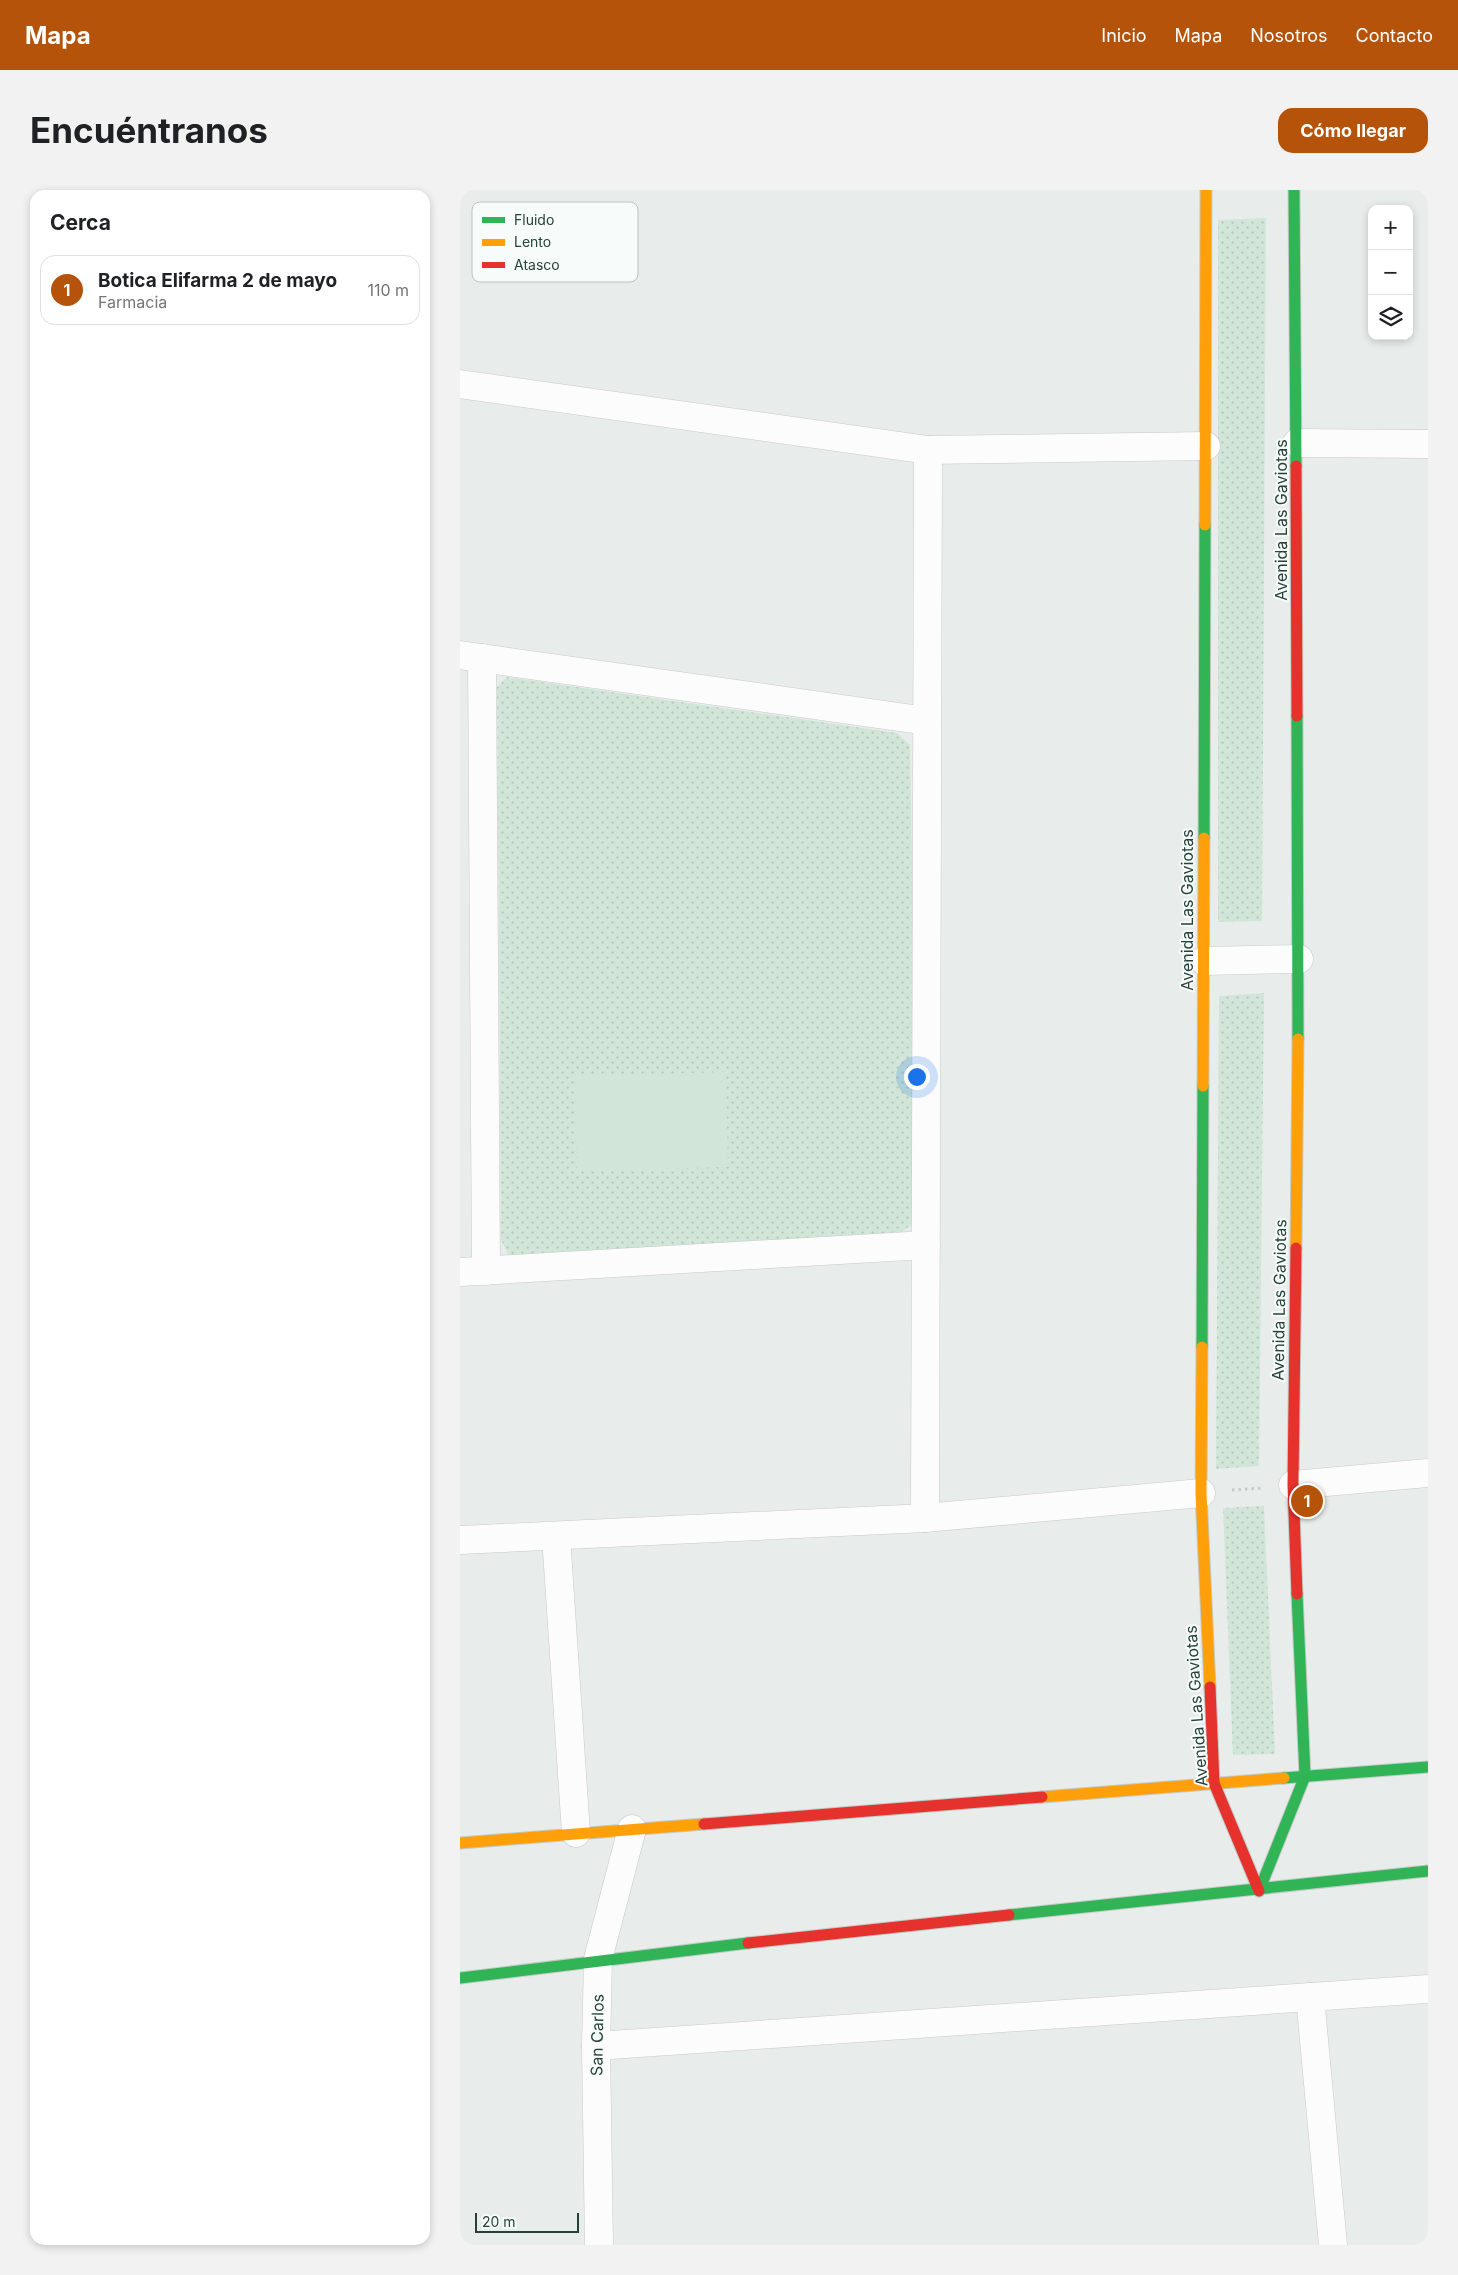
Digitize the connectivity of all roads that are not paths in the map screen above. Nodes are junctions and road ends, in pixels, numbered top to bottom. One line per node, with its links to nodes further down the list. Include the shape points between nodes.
1 (1206, 190): 6 (street, Avenida Las Gaviotas)
2 (1294, 190): 4 (street, Avenida Las Gaviotas)
3 (460, 384): 7 (street)
4 (1297, 442): 5 (street); 10 (street, Avenida Las Gaviotas)
5 (1428, 444)
6 (1206, 446): 7 (street); 11 (street, Avenida Las Gaviotas)
7 (928, 450): 9 (street)
8 (471, 656): 9 (street); 13 (street)
9 (927, 721): 12 (street)
10 (1299, 959): 11 (street); 15 (street, Avenida Las Gaviotas)
11 (1204, 961): 16 (street, Avenida Las Gaviotas)
12 (926, 1245): 13 (street); 17 (street)
13 (473, 1271)
14 (1428, 1473): 15 (street)
15 (1293, 1485): 21 (street, Avenida Las Gaviotas)
16 (1201, 1493): 17 (street); 22 (street, Avenida Las Gaviotas)
17 (926, 1518): 18 (street)
18 (556, 1536): 19 (street); 24 (street)
19 (460, 1540)
20 (1428, 1767): 21 (street)
21 (1305, 1776): 22 (street); 27 (street, Avenida Las Gaviotas)
22 (1214, 1783): 23 (street); 27 (street, Avenida Las Gaviotas)
23 (632, 1829): 24 (street); 28 (street, San Carlos)
24 (576, 1833): 25 (street)
25 (460, 1843)
26 (1428, 1871): 27 (street)
27 (1259, 1891): 28 (street)
28 (598, 1959): 29 (street); 32 (street, San Carlos)
29 (460, 1978)
30 (1428, 1988): 31 (street)
31 (1310, 1996): 32 (street); 34 (street)
32 (596, 2046): 33 (street, San Carlos)
33 (599, 2245)
34 (1333, 2245)

